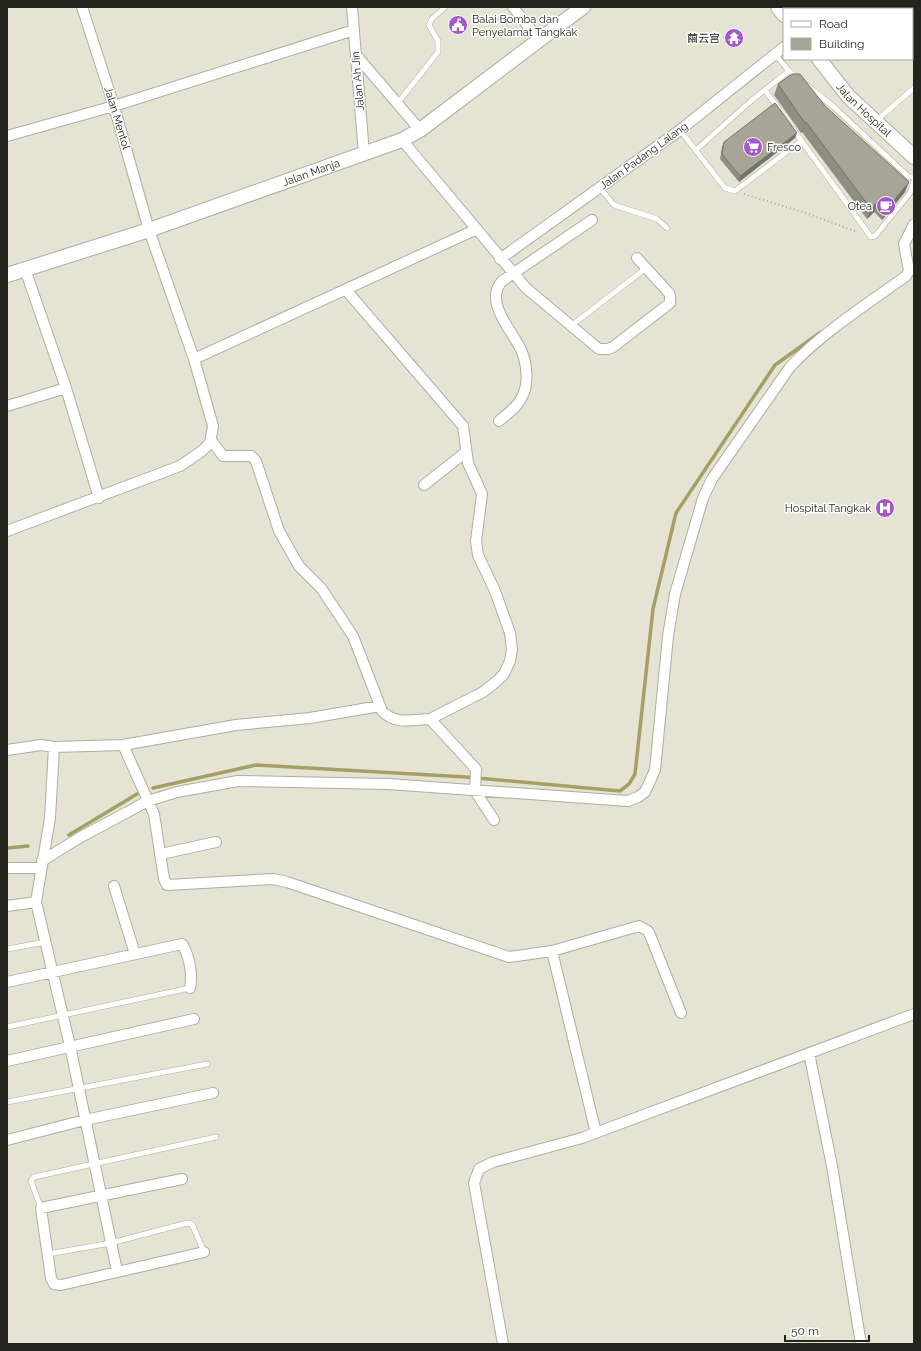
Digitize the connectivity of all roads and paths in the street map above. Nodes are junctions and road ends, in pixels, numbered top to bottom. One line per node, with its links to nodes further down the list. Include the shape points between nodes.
1 (82, 7): 16 (street, Jalan Mentol)
2 (352, 7): 6 (street, Jalan Ah Jin)
3 (445, 7): 15 (lane, via 429,25 438,41 438,52)
4 (513, 7): 7 (street)
5 (578, 8): 7 (street, Jalan Manja)
6 (354, 30): 10 (street, Jalan Ah Jin); 16 (street)
7 (539, 40): 20 (street, Jalan Manja)
8 (783, 48): 9 (street, Jalan Padang Lalang)
9 (775, 54): 12 (lane); 21 (street, Jalan Padang Lalang)
10 (356, 55): 15 (street); 26 (street, Jalan Ah Jin)
11 (819, 60): 19 (street, Jalan Hospital, via 848,96)
12 (788, 71): 14 (lane); 28 (lane, via 834,107 909,177)
13 (914, 88): 19 (lane)
14 (765, 90): 17 (lane); 25 (lane)
15 (397, 104): 20 (street)
16 (114, 106): 22 (street); 36 (street, Jalan Mentol)
17 (783, 115)
18 (787, 122): 24 (lane)
19 (875, 122): 27 (street, Jalan Hospital)
20 (420, 130): 23 (street, Jalan Manja)
21 (680, 130): 25 (lane); 30 (street, Jalan Padang Lalang)
22 (7, 136)
23 (402, 140): 26 (street, Jalan Manja); 35 (street)
24 (801, 141): 31 (lane); 37 (lane)
25 (696, 150): 31 (lane, via 725,188)
26 (364, 154): 36 (street, Jalan Manja)
27 (914, 157)
28 (914, 177)
29 (914, 181): 37 (lane, via 910,193 875,236)
30 (600, 188): 34 (lane, via 614,205 657,219); 39 (street, Jalan Padang Lalang)
31 (735, 191): 37 (path)
32 (592, 220): 42 (street)
33 (914, 224): 60 (street, via 904,244 909,271 906,276 825,335 790,367 706,489 675,594 668,636 655,770 645,792 628,801)
34 (667, 228)
35 (477, 229): 39 (street); 44 (street)
36 (149, 230): 41 (street, Jalan Manja); 46 (street, Jalan Mentol)
37 (871, 237)
38 (637, 258): 40 (street)
39 (500, 259): 42 (street)
40 (646, 268): 45 (lane); 45 (street, via 670,296 668,305 608,349 596,347)
41 (25, 269): 43 (street, Jalan Manja); 47 (street)
42 (513, 274): 45 (street); 49 (street, via 498,286 496,303 522,353 526,387 519,403)
43 (7, 275)
44 (346, 290): 46 (street); 51 (street, via 463,426)
45 (571, 326)
46 (194, 359): 50 (street, Jalan Mentol, via 213,426)
47 (66, 388): 48 (street); 53 (street)
48 (7, 406)
49 (499, 421)
50 (211, 440): 53 (street, via 202,451 180,466); 55 (street, via 224,456 251,456 256,461 279,532 299,566 321,588 353,636)
51 (466, 452): 52 (street); 56 (street, via 482,494 476,541 478,555 508,626 512,649 510,662 497,681 483,692)
52 (424, 484)
53 (99, 498): 54 (street)
54 (7, 531)
55 (380, 706): 56 (street, via 389,718 399,721); 57 (street, via 310,718 210,728)
56 (430, 719): 60 (street, via 476,769)
57 (123, 745): 58 (street); 61 (street)
58 (54, 747): 59 (street, via 41,745); 65 (street, via 50,818)
59 (7, 750)
60 (476, 788): 61 (street, via 238,782 177,792); 62 (street)
61 (148, 801): 64 (street, via 156,823); 65 (street, via 79,838)
62 (494, 820)
63 (216, 842): 64 (street)
64 (161, 854): 72 (street, via 165,882 170,886 273,879 296,884 509,957)
65 (41, 864): 66 (street); 68 (street)
66 (7, 868)
67 (114, 886): 73 (street)
68 (36, 902): 69 (street); 70 (street)
69 (7, 906)
70 (46, 942): 71 (lane); 74 (street)
71 (7, 950)
72 (552, 951): 77 (street, via 634,927 643,928 650,935); 90 (street)
73 (135, 954): 74 (street); 76 (street, via 182,944 189,964 192,982)
74 (53, 972): 75 (street); 78 (street)
75 (7, 982)
76 (190, 988): 78 (lane)
77 (681, 1013)
78 (62, 1014): 81 (lane); 82 (street)
79 (914, 1014): 83 (street)
80 (194, 1019): 82 (street)
81 (7, 1027)
82 (70, 1046): 84 (street); 86 (street)
83 (809, 1053): 90 (street); 102 (street, via 832,1166)
84 (7, 1061)
85 (207, 1064): 86 (lane)
86 (78, 1088): 88 (lane); 89 (street)
87 (214, 1093): 89 (street)
88 (7, 1102)
89 (85, 1120): 92 (street); 93 (street)
90 (596, 1133): 101 (street, via 493,1162 479,1169 474,1183)
91 (216, 1137): 93 (lane)
92 (7, 1140)
93 (94, 1164): 95 (street); 96 (lane, via 34,1177 32,1181)
94 (182, 1179): 95 (street)
95 (100, 1195): 96 (street); 97 (street)
96 (41, 1208): 99 (street)
97 (111, 1243): 98 (lane, via 187,1223 192,1224 196,1230); 99 (lane); 100 (street)
98 (204, 1252): 100 (street)
99 (48, 1254): 100 (street, via 51,1278 58,1285)
100 (117, 1271)
101 (503, 1344)
102 (861, 1344)

